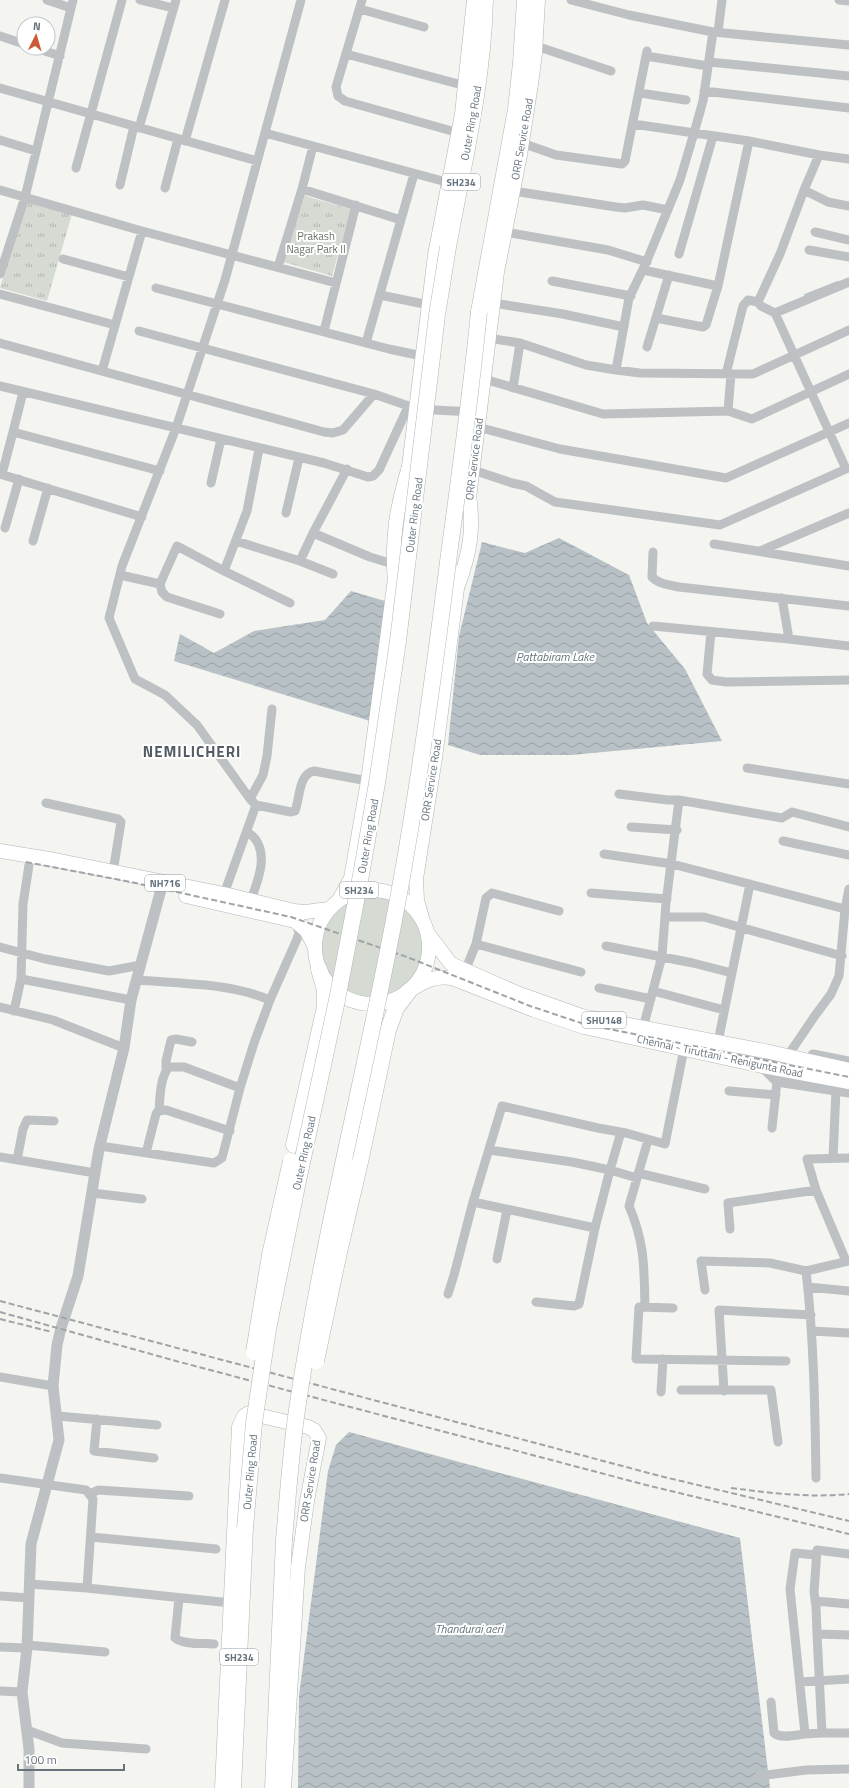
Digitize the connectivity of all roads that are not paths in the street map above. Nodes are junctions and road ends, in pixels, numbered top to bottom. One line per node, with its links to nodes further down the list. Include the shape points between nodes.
1 (47, 0): 14 (street)
2 (122, 0): 36 (street)
3 (140, 0): 15 (street)
4 (225, 0): 44 (street)
5 (301, 0): 39 (street)
6 (474, 0): 29 (main road)
7 (485, 0): 47 (highway, Outer Ring Road / SH234, via 483,42)
8 (525, 0): 48 (highway, via 522,63 514,123)
9 (538, 0): 22 (main road, ORR Service Road)
10 (571, 0): 18 (street, via 629,15)
11 (722, 0): 18 (street)
12 (839, 0): 13 (street)
13 (849, 1)
14 (72, 4): 25 (street)
15 (174, 4): 38 (street)
16 (361, 4): 17 (street); 23 (street)
17 (424, 28)
18 (716, 32): 21 (street); 26 (street)
19 (0, 36): 20 (street)
20 (16, 41)
21 (849, 45)
22 (536, 46): 27 (street); 48 (main road, ORR Service Road)
23 (346, 54): 29 (street); 40 (street, via 336,87 340,98)
24 (56, 55): 25 (street)
25 (60, 56): 34 (street)
26 (708, 64): 28 (street); 31 (street); 32 (street, via 647,53)
27 (611, 71)
28 (849, 76)
29 (466, 86): 40 (main road)
30 (0, 88): 34 (street)
31 (704, 91): 35 (street); 41 (street)
32 (640, 93): 33 (street); 37 (street)
33 (686, 100)
34 (48, 102): 36 (street); 49 (street)
35 (849, 108)
36 (91, 114): 38 (street); 53 (street)
37 (633, 124): 41 (street); 48 (street, via 625,161 622,164)
38 (137, 127): 44 (street); 56 (street)
39 (265, 133): 46 (street); 52 (street)
40 (459, 133): 55 (main road)
41 (694, 134): 42 (street); 65 (street)
42 (713, 136): 45 (street); 74 (street)
43 (0, 140): 49 (street)
44 (182, 140): 52 (street); 58 (street)
45 (749, 141): 50 (street); 85 (street)
46 (313, 146): 54 (street); 59 (street)
47 (468, 148): 55 (highway); 297 (highway, Outer Ring Road / SH234, bridge, via 448,247 398,640 362,875 268,1329 254,1423)
48 (515, 148): 57 (highway); 298 (highway, bridge, via 479,312 466,429 418,783 400,889 309,1340 298,1405)
49 (36, 151): 62 (street)
50 (819, 155): 51 (street); 61 (street)
51 (849, 159)
52 (257, 161): 73 (street)
53 (76, 168)
54 (414, 174): 55 (street); 66 (street)
55 (450, 183): 93 (main road, via 435,255)
56 (120, 185)
57 (513, 187): 65 (street, via 620,207 643,205); 68 (main road, ORR Service Road)
58 (165, 188)
59 (302, 189): 63 (street); 78 (street)
60 (0, 190): 62 (street)
61 (804, 190): 64 (street, via 828,202); 90 (street, via 780,254)
62 (25, 197): 67 (street); 71 (street)
63 (356, 205): 66 (street); 84 (street)
64 (849, 206)
65 (668, 210): 77 (street)
66 (401, 220): 88 (street)
67 (142, 231): 73 (street); 81 (street)
68 (504, 232): 77 (street, via 608,250); 92 (main road, ORR Service Road)
69 (815, 232): 70 (street)
70 (849, 240)
71 (5, 244): 79 (street)
72 (809, 250): 75 (street)
73 (232, 254): 78 (street); 91 (street)
74 (679, 254)
75 (849, 257)
76 (63, 259): 81 (street)
77 (645, 266): 80 (street); 89 (street)
78 (278, 267): 84 (street)
79 (0, 274)
80 (669, 275): 85 (street); 95 (street)
81 (129, 277): 96 (street)
82 (552, 280): 89 (street)
83 (849, 282): 94 (street)
84 (336, 283): 100 (street)
85 (718, 286): 95 (street, via 705,326)
86 (156, 288): 91 (street)
87 (0, 294): 96 (street)
88 (380, 295): 93 (street); 103 (street)
89 (630, 296): 97 (street)
90 (758, 302): 94 (street); 111 (street, via 748,300 743,306)
91 (217, 303): 100 (street); 106 (street)
92 (493, 303): 97 (street); 101 (main road, ORR Service Road)
93 (429, 305): 107 (main road)
94 (775, 313): 108 (street)
95 (656, 318): 105 (street)
96 (115, 325): 110 (street)
97 (624, 327): 109 (street)
98 (849, 330): 108 (street)
99 (138, 331): 106 (street)
100 (324, 331): 103 (street)
101 (488, 338): 104 (street); 113 (main road, ORR Service Road)
102 (0, 342): 110 (street)
103 (366, 342): 107 (street)
104 (520, 343): 109 (street, via 586,365); 115 (street)
105 (648, 347)
106 (202, 348): 118 (street); 119 (street)
107 (422, 356): 120 (main road)
108 (794, 356): 111 (street, via 753,374); 117 (street)
109 (616, 370): 111 (street, via 640,373)
110 (102, 371): 118 (street)
111 (728, 374): 121 (street)
112 (849, 374): 117 (street)
113 (484, 379): 115 (street); 122 (main road, ORR Service Road)
114 (0, 386): 116 (street)
115 (513, 388): 121 (street, via 603,414)
116 (23, 392): 125 (street); 126 (street)
117 (810, 392): 121 (street, via 752,419); 127 (street)
118 (188, 394): 119 (street, via 333,433 351,422); 125 (street)
119 (374, 394): 120 (street)
120 (413, 408): 122 (street); 131 (main road); 132 (street, via 377,473 368,477)
121 (728, 411)
122 (480, 413): 124 (main road, ORR Service Road)
123 (849, 423): 127 (street)
124 (478, 427): 127 (street, via 560,449 726,478); 133 (main road, ORR Service Road)
125 (176, 428): 128 (street); 134 (street)
126 (13, 432): 134 (street); 136 (street)
127 (828, 432): 135 (street)
128 (221, 439): 129 (street); 138 (street)
129 (259, 449): 130 (street); 146 (street, via 247,511)
130 (299, 458): 132 (street); 140 (street)
131 (410, 463): 152 (main road, via 394,526); 156 (main road)
132 (347, 470): 144 (street)
133 (473, 470): 135 (street, via 526,486 555,502 720,525); 198 (main road, ORR Service Road, via 470,495 471,540 466,565 458,585 419,858 416,891)
134 (160, 471): 142 (street)
135 (848, 472)
136 (1, 474): 137 (street)
137 (19, 479): 139 (street); 143 (street)
138 (211, 483)
139 (48, 488): 142 (street); 145 (street)
140 (286, 513)
141 (849, 513): 148 (street)
142 (142, 517): 155 (street)
143 (5, 528)
144 (313, 533): 150 (street); 152 (street)
145 (33, 541)
146 (236, 541): 150 (street); 153 (street)
147 (714, 544): 148 (street)
148 (759, 551): 151 (street)
149 (653, 552): 158 (street, via 652,577 656,581 679,587)
150 (300, 561): 154 (street)
151 (846, 563)
152 (393, 564): 156 (main road)
153 (224, 571): 157 (street, via 177,546); 159 (street)
154 (333, 574)
155 (120, 575): 157 (street); 173 (street, via 109,618 135,679 165,695 197,725)
156 (395, 582): 169 (main road)
157 (160, 584): 161 (street, via 162,592 167,597)
158 (782, 598): 160 (street); 164 (street)
159 (290, 603)
160 (849, 606)
161 (220, 614)
162 (653, 626): 163 (street)
163 (711, 632): 164 (street); 166 (street, via 707,674 712,680)
164 (789, 640): 165 (street)
165 (849, 646)
166 (849, 680)
167 (272, 710): 173 (street, via 263,775)
168 (747, 768): 170 (street)
169 (368, 781): 173 (street, via 314,771 306,774 303,780 295,811); 194 (main road, via 349,859 350,882)
170 (849, 784)
171 (619, 794): 172 (street)
172 (679, 800): 176 (street, via 782,818 792,812); 177 (street)
173 (253, 802): 178 (street)
174 (46, 803): 186 (street, via 118,819 121,822)
175 (631, 827): 177 (street)
176 (849, 827)
177 (676, 830): 184 (street)
178 (247, 831): 191 (street); 193 (street, via 256,840 261,851 260,872)
179 (783, 841): 182 (street)
180 (0, 851): 186 (main road, Chennai - Tiruttani - Renigunta Road / NH716)
181 (604, 854): 184 (street)
182 (849, 855)
183 (0, 860): 185 (main road, Chennai - Tiruttani - Renigunta Road / NH716)
184 (672, 864): 187 (street); 192 (street)
185 (29, 865): 188 (main road, Chennai - Tiruttani - Renigunta Road / NH716); 206 (street, via 23,904)
186 (113, 872): 188 (main road, Chennai - Tiruttani - Renigunta Road / NH716)
187 (750, 884): 195 (street); 200 (street)
188 (162, 887): 191 (main road, Chennai - Tiruttani - Renigunta Road / NH716); 199 (main road, Chennai - Tiruttani - Renigunta Road / NH716); 209 (street)
189 (849, 889): 195 (street)
190 (591, 893): 192 (street)
191 (224, 894): 193 (main road, Chennai - Tiruttani - Renigunta Road / NH716)
192 (667, 899): 197 (street)
193 (252, 900): 194 (main road, Chennai - Tiruttani - Renigunta Road / NH716, via 305,912)
194 (334, 905): 198 (main road, Chennai - Tiruttani - Renigunta Road / NH716, via 360,891 387,892 411,904); 204 (main road, Chennai - Tiruttani - Renigunta Road / NH716, via 319,927)
195 (845, 909): 208 (street)
196 (558, 910): 202 (street, via 492,893 486,898)
197 (666, 917): 200 (street, via 704,917); 207 (street)
198 (422, 918): 201 (main road, Chennai - Tiruttani - Renigunta Road / NH716)
199 (295, 921): 204 (main road, Chennai - Tiruttani - Renigunta Road / NH716, via 306,930); 220 (street, via 299,933)
200 (741, 927): 208 (street); 213 (street)
201 (429, 935): 211 (main road, Chennai - Tiruttani - Renigunta Road / SHU148, via 451,964); 217 (main road, Chennai - Tiruttani - Renigunta Road / NH716, via 429,958 425,970)
202 (476, 944): 211 (street); 212 (street)
203 (606, 946): 207 (street)
204 (315, 947): 210 (main road, Chennai - Tiruttani - Renigunta Road / NH716)
205 (0, 948): 206 (street)
206 (21, 954): 209 (street, via 109,971); 214 (street)
207 (662, 956): 213 (street); 218 (street)
208 (842, 956): 230 (street, via 839,976 832,994)
209 (141, 965): 215 (street)
210 (319, 969): 217 (main road, Chennai - Tiruttani - Renigunta Road / NH716, via 331,986 356,1002 385,1003); 297 (highway, bridge, via 325,990 325,1007 256,1333 245,1433)
211 (465, 971): 224 (main road, Chennai - Tiruttani - Renigunta Road / SHU148, via 582,1016)
212 (581, 972)
213 (732, 973): 222 (street)
214 (21, 979): 219 (street); 223 (street)
215 (137, 980): 219 (street); 220 (street, via 179,982 246,992)
216 (599, 988): 218 (street)
217 (410, 990): 227 (main road, Chennai - Tiruttani - Renigunta Road / SHU148, via 429,979 452,978 584,1027); 298 (highway, bridge, via 396,1008 388,1030 320,1343)
218 (652, 995): 222 (street); 224 (street)
219 (131, 1000): 228 (street)
220 (270, 1000): 237 (street)
221 (0, 1007): 223 (street)
222 (724, 1010): 226 (street)
223 (14, 1011): 228 (street, via 53,1020)
224 (644, 1028): 227 (main road, Chennai - Tiruttani - Renigunta Road / SHU148)
225 (192, 1042): 233 (street, via 171,1040)
226 (718, 1042): 227 (main road, Chennai - Tiruttani - Renigunta Road / SHU148); 229 (main road, Chennai - Tiruttani - Renigunta Road / SHU148)
227 (685, 1043): 232 (main road, Chennai - Tiruttani - Renigunta Road / SHU148); 247 (street, via 665,1144)
228 (124, 1048): 248 (street)
229 (764, 1051): 230 (street); 234 (main road, Chennai - Tiruttani - Renigunta Road / SHU148)
230 (791, 1051): 231 (street)
231 (849, 1062)
232 (762, 1066): 235 (street); 236 (main road, Chennai - Tiruttani - Renigunta Road / SHU148)
233 (166, 1070): 237 (street, via 169,1067 184,1067); 242 (street)
234 (849, 1070)
235 (777, 1081): 238 (street); 241 (street)
236 (849, 1082)
237 (240, 1088): 245 (street)
238 (836, 1089): 240 (street); 252 (street)
239 (729, 1091): 241 (street)
240 (849, 1092)
241 (776, 1095): 244 (street)
242 (159, 1110): 245 (street); 250 (street)
243 (54, 1122): 254 (street, via 27,1120)
244 (772, 1128)
245 (230, 1130): 250 (street, via 222,1158 214,1163)
246 (621, 1132): 247 (street); 249 (street, via 502,1106); 255 (street)
247 (648, 1140): 257 (street)
248 (100, 1146): 250 (street); 256 (street)
249 (489, 1150): 255 (street); 262 (street)
250 (146, 1153)
251 (0, 1157): 254 (street)
252 (834, 1158): 253 (street); 259 (street, via 807,1159)
253 (849, 1158)
254 (17, 1160): 256 (street)
255 (610, 1170): 257 (street); 264 (street)
256 (95, 1174): 260 (street)
257 (638, 1176): 258 (street); 274 (street, via 629,1206 637,1225 644,1258)
258 (705, 1189)
259 (816, 1190): 265 (street, via 728,1203); 267 (street)
260 (92, 1193): 261 (street); 283 (street, via 78,1276 57,1345)
261 (142, 1199)
262 (473, 1202): 263 (street); 272 (street)
263 (507, 1210): 264 (street); 266 (street)
264 (595, 1228): 273 (street, via 579,1304 574,1306)
265 (730, 1229)
266 (497, 1259)
267 (847, 1261): 268 (street)
268 (806, 1271): 269 (street); 270 (street, via 770,1263 701,1261)
269 (808, 1287): 271 (street); 276 (street)
270 (705, 1290)
271 (849, 1291)
272 (448, 1294)
273 (536, 1302)
274 (645, 1307): 275 (street); 279 (street, via 639,1307 636,1359)
275 (673, 1308)
276 (812, 1315): 277 (street); 280 (street, via 719,1310)
277 (811, 1331): 278 (street); 293 (street)
278 (849, 1333)
279 (663, 1359): 280 (street); 286 (street)
280 (721, 1360): 281 (street); 285 (street)
281 (786, 1361)
282 (0, 1377): 283 (street)
283 (54, 1386): 287 (street)
284 (681, 1390): 285 (street)
285 (724, 1391): 290 (street, via 771,1390)
286 (662, 1392)
287 (58, 1416): 288 (street); 294 (street, via 59,1440)
288 (96, 1419): 289 (street); 291 (street, via 94,1451)
289 (157, 1425)
290 (778, 1442)
291 (154, 1458)
292 (0, 1478): 294 (street)
293 (816, 1478)
294 (47, 1484): 295 (street, via 86,1490); 303 (street, via 31,1544)
295 (90, 1494): 296 (street, via 104,1490); 299 (street, via 93,1499)
296 (189, 1496)
297 (246, 1507): 330 (highway, Outer Ring Road / SH234, bridge)
298 (285, 1532): 332 (highway, bridge)
299 (91, 1537): 300 (street); 304 (street)
300 (216, 1549)
301 (849, 1554): 302 (street, via 817,1550)
302 (816, 1555): 308 (street); 319 (street, via 795,1553 790,1589)
303 (30, 1584): 304 (street); 306 (street)
304 (87, 1588): 307 (street)
305 (0, 1596): 306 (street)
306 (29, 1598): 315 (street)
307 (179, 1598): 309 (street); 313 (street, via 175,1638 185,1642)
308 (816, 1601): 310 (street); 311 (street)
309 (231, 1603): 330 (main road, ORR Service Road); 333 (main road, ORR Service Road, via 241,1420 244,1416 254,1414 314,1430 319,1438 319,1444 307,1501 298,1567)
310 (849, 1604)
311 (817, 1634): 312 (street); 318 (street)
312 (849, 1635)
313 (214, 1644)
314 (0, 1647): 315 (street)
315 (27, 1647): 316 (street); 321 (street)
316 (106, 1652)
317 (849, 1679): 318 (street)
318 (819, 1680): 319 (street); 324 (street)
319 (800, 1682): 326 (street)
320 (0, 1691): 321 (street)
321 (22, 1692): 323 (street)
322 (772, 1702): 326 (street, via 774,1732 777,1735)
323 (28, 1730): 327 (street, via 62,1743); 331 (street)
324 (822, 1733): 325 (street); 326 (street)
325 (849, 1733)
326 (805, 1734)
327 (146, 1749)
328 (849, 1769): 329 (street, via 806,1770)
329 (759, 1776)
330 (230, 1787)
331 (28, 1788)
332 (273, 1788)
333 (284, 1788)

